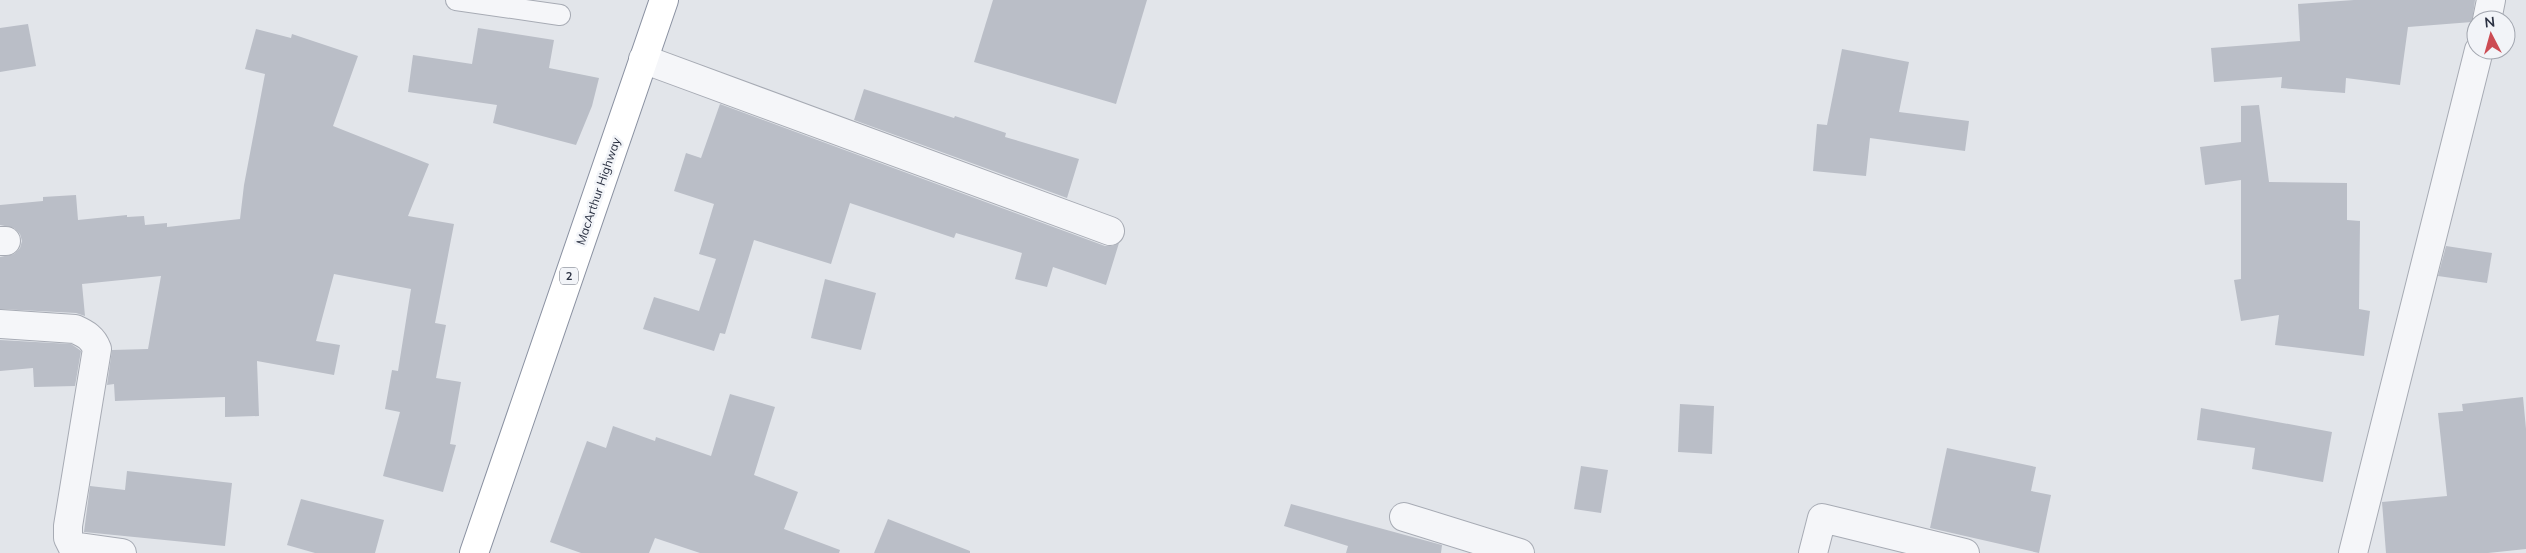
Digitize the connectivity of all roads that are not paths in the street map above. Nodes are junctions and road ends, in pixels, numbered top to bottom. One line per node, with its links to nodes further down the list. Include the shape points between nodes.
1 (456, 0): 3 (lane)
2 (664, 0): 4 (highway, MacArthur Highway / 2)
3 (560, 15)
4 (644, 59): 6 (street); 10 (highway, MacArthur Highway / 2)
5 (2477, 60): 14 (street)
6 (1110, 231)
7 (0, 324): 9 (street, via 75,329 94,341 97,349 68,538 72,546)
8 (1404, 517): 11 (street)
9 (122, 553)
10 (474, 553)
11 (1520, 553)
12 (1813, 553): 13 (street, via 1822,518)
13 (1965, 553)
14 (2353, 553)

